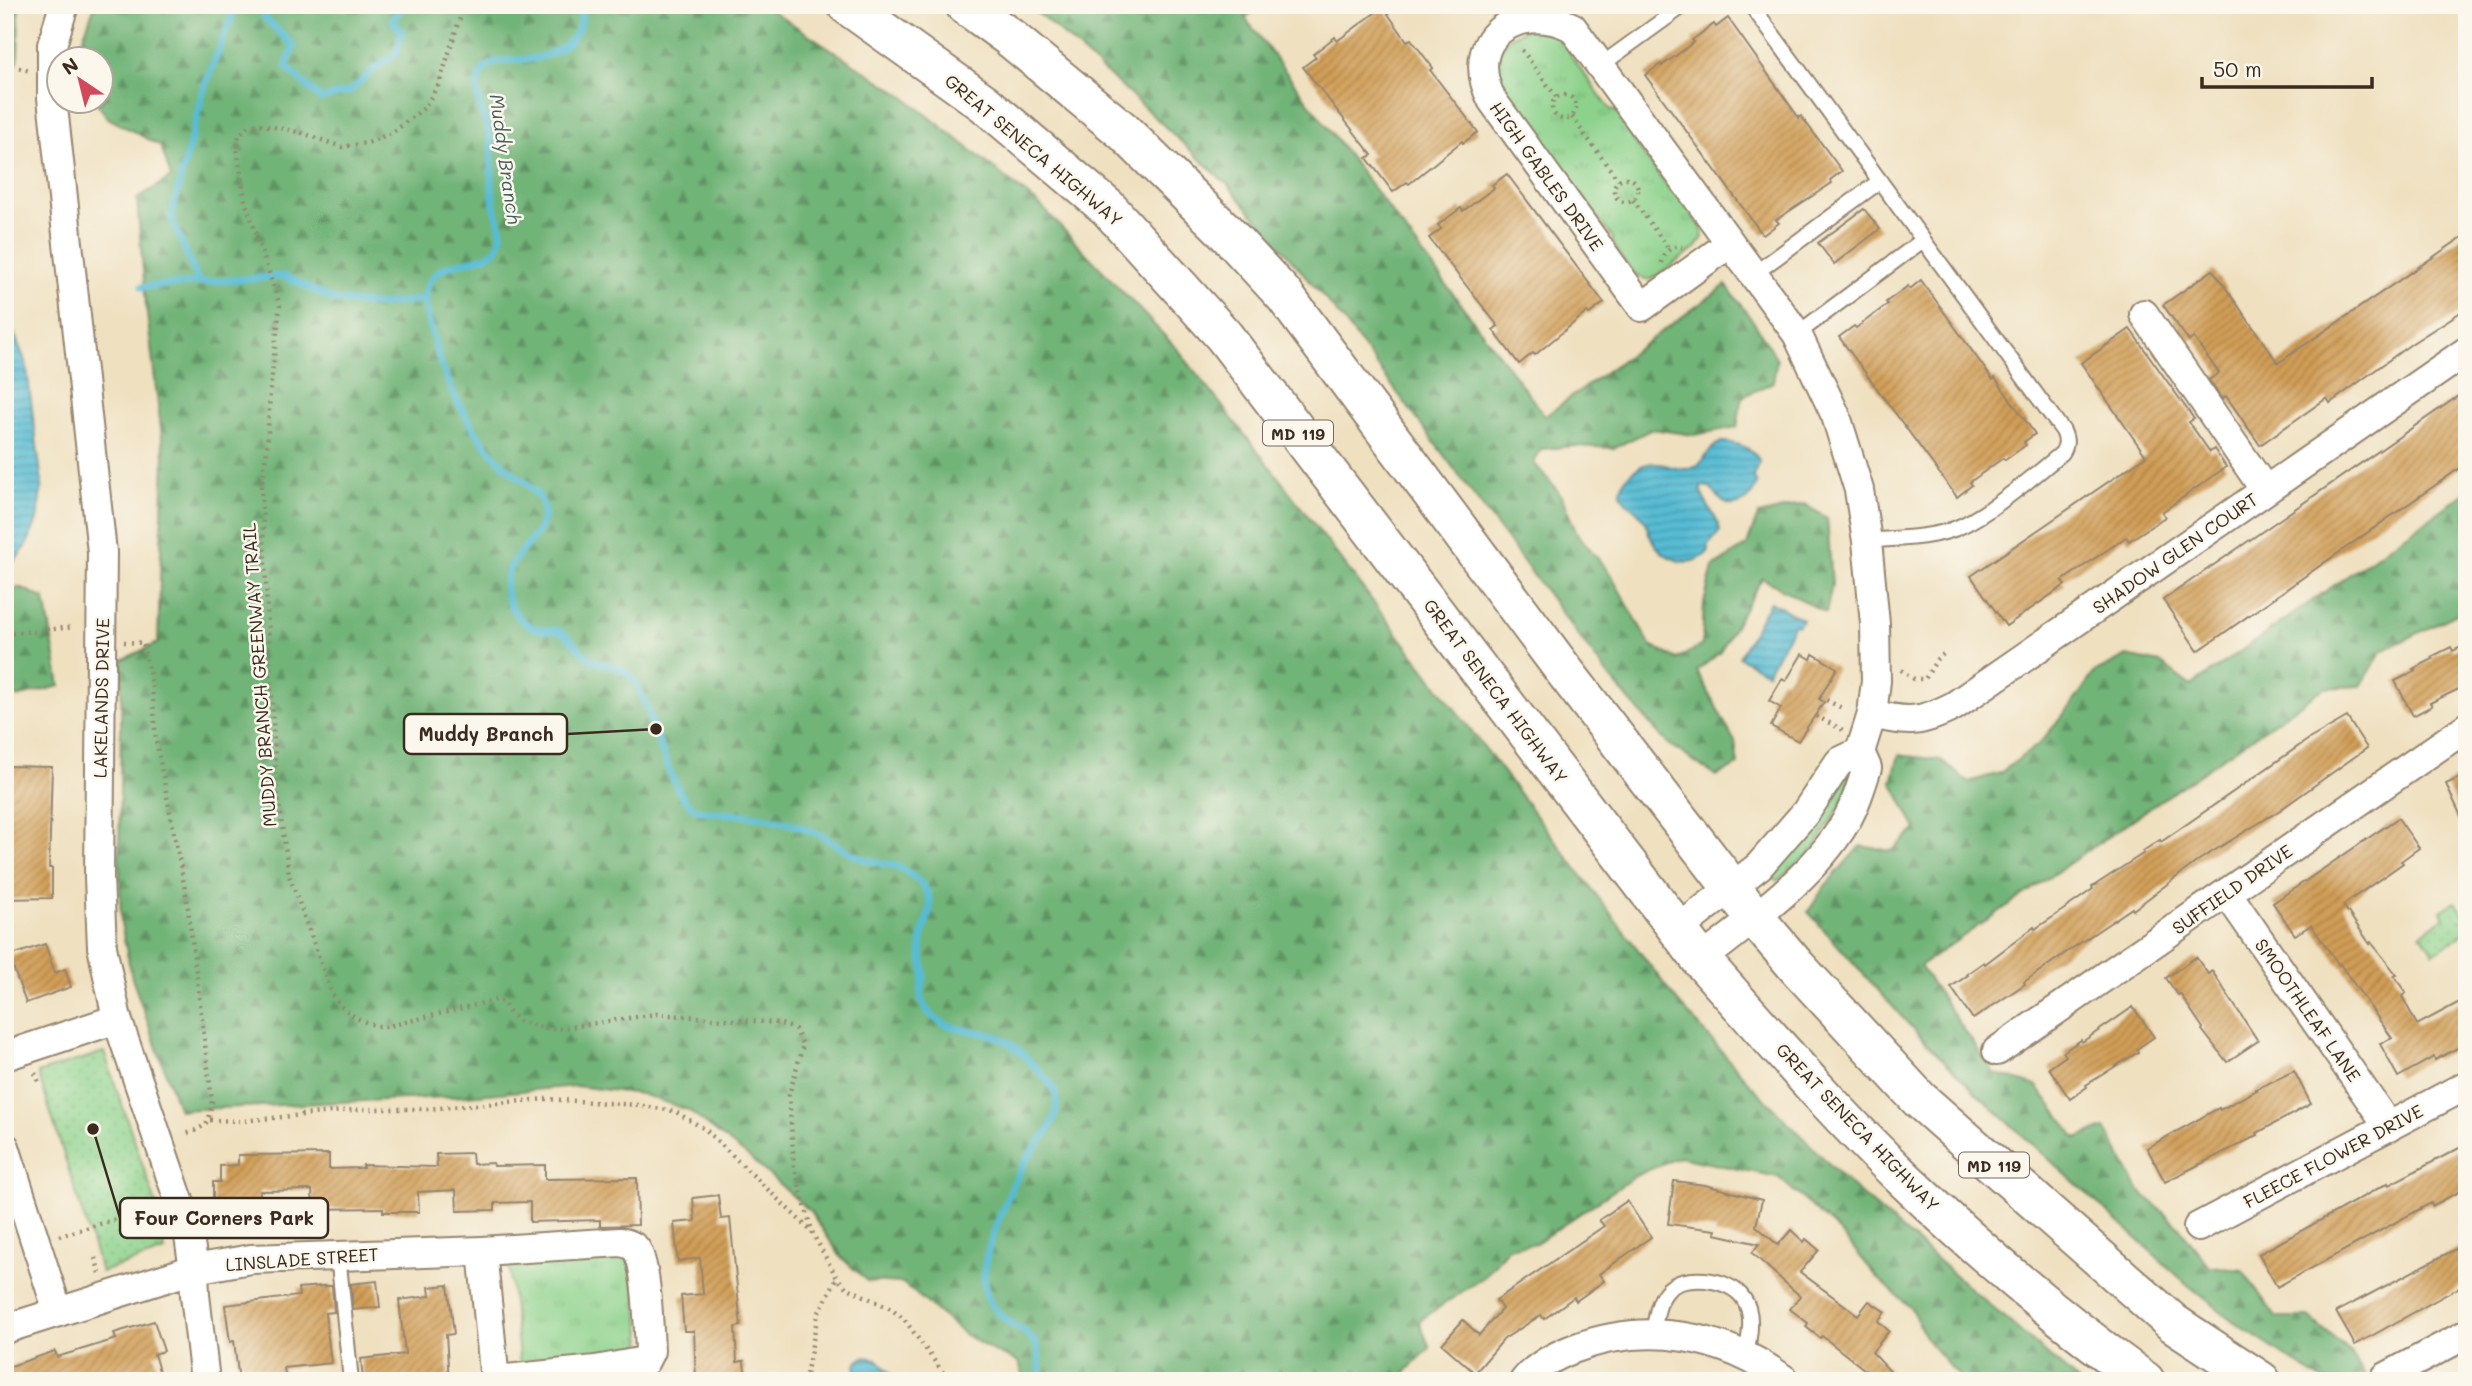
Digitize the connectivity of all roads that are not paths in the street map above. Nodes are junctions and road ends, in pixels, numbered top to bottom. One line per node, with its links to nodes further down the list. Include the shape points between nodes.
1 (64, 5): 24 (street, LAKELANDS DRIVE, via 51,45 52,98 103,552 100,918)
2 (847, 5): 22 (main road, GREAT SENECA HIGHWAY / MD 119, via 984,103 1108,208 1224,336)
3 (965, 5): 19 (main road, MD 119, via 1123,131 1284,295)
4 (1684, 5): 6 (lane)
5 (1751, 5): 7 (lane)
6 (1601, 65): 9 (street, HIGH GABLES DRIVE); 9 (street, HIGH GABLES DRIVE, via 1572,27 1547,14 1526,14 1491,36 1483,51 1482,69 1499,111 1642,307)
7 (1880, 181): 8 (lane); 10 (lane)
8 (1923, 240): 12 (lane); 15 (lane, via 2063,431 2066,446 2026,481 1955,529)
9 (1729, 244): 10 (street, HIGH GABLES DRIVE)
10 (1754, 274): 12 (street, HIGH GABLES DRIVE)
11 (2144, 314): 14 (street)
12 (1797, 334): 15 (street, HIGH GABLES DRIVE, via 1823,384 1846,445)
13 (2467, 351): 14 (street, SHADOW GLEN COURT)
14 (2265, 490): 16 (street, SHADOW GLEN COURT, via 1954,706 1918,721)
15 (1867, 541): 16 (street, HIGH GABLES DRIVE, via 1875,635)
16 (1872, 714): 18 (street, HIGH GABLES DRIVE)
17 (2467, 727): 20 (street, SUFFIELD DRIVE)
18 (1860, 752): 19 (street, via 1839,762 1806,812 1759,866); 21 (street, HIGH GABLES DRIVE, via 1867,768 1844,824 1819,857)
19 (1731, 887): 21 (main road, MD 119); 22 (street)
20 (2227, 893): 25 (street, SUFFIELD DRIVE); 28 (street, SMOOTHLEAF LANE)
21 (1755, 918): 23 (street, HIGH GABLES DRIVE); 46 (main road, MD 119, via 1919,1099 2173,1323)
22 (1677, 930): 23 (main road, GREAT SENECA HIGHWAY / MD 119)
23 (1701, 960): 45 (main road, GREAT SENECA HIGHWAY / MD 119, via 1903,1178 2011,1276)
24 (117, 1019): 26 (street); 33 (street, LAKELANDS DRIVE, via 187,1224)
25 (1997, 1051)
26 (5, 1056)
27 (2467, 1085): 28 (street, FLEECE FLOWER DRIVE)
28 (2389, 1127): 30 (street, FLEECE FLOWER DRIVE)
29 (5, 1147): 34 (street)
30 (2198, 1227)
31 (482, 1251): 32 (street, LINSLADE STREET); 40 (street); 40 (street, LINSLADE STREET, via 620,1242 633,1246 639,1255 646,1293 650,1351 645,1361)
32 (338, 1255): 33 (street, LINSLADE STREET, via 251,1259); 42 (lane)
33 (194, 1269): 34 (street, LINSLADE STREET); 41 (street, LAKELANDS DRIVE)
34 (58, 1312): 35 (street, LINSLADE STREET)
35 (5, 1329)
36 (1653, 1333): 38 (street, via 1712,1342); 38 (lane, via 1659,1305 1671,1287 1690,1279 1722,1284 1740,1294 1748,1308); 43 (street, via 1615,1336 1582,1346 1552,1358)
37 (2467, 1334): 39 (street)
38 (1746, 1356): 44 (street)
39 (2386, 1377)
40 (495, 1380)
41 (205, 1381)
42 (351, 1381)
43 (1524, 1381)
44 (1786, 1381)
45 (2145, 1381)
46 (2261, 1381)

